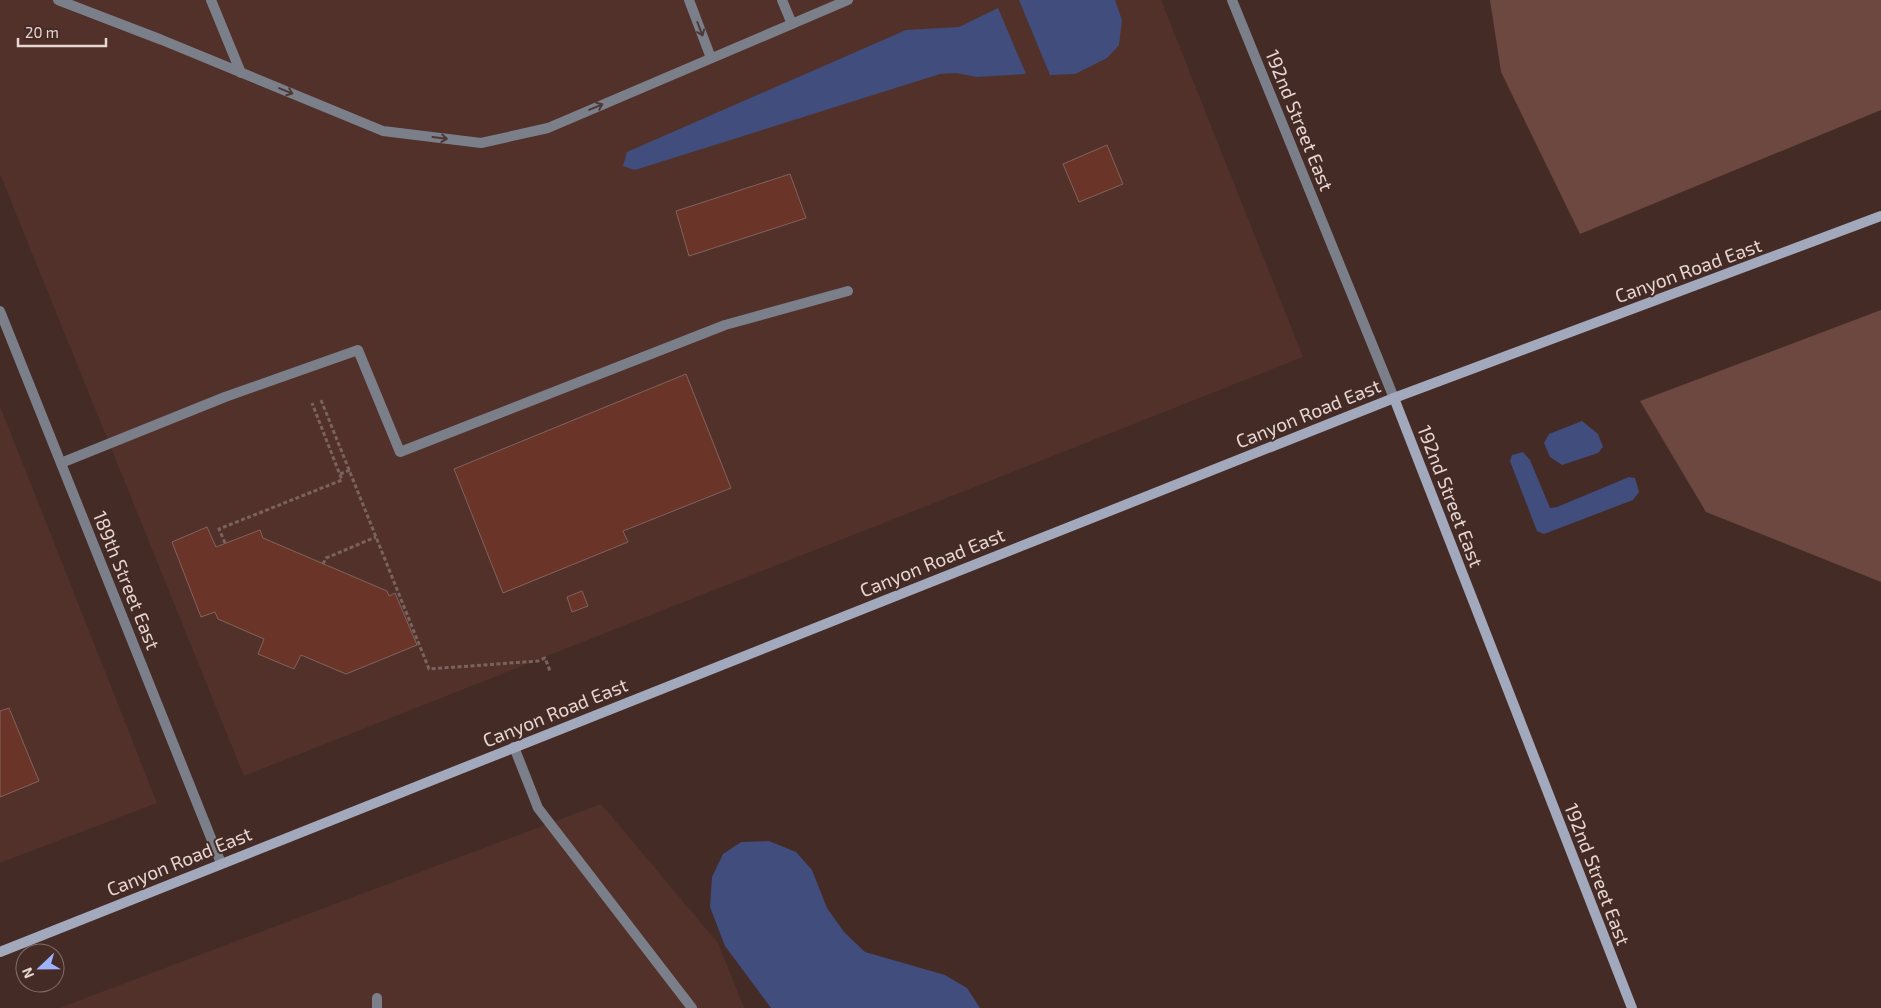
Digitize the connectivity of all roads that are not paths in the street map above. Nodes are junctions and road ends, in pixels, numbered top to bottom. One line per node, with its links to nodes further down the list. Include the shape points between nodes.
1 (58, 0): 9 (street)
2 (211, 0): 9 (street)
3 (689, 0): 8 (street, one-way to 8)
4 (782, 0): 7 (street)
5 (848, 0): 7 (street)
6 (1232, 0): 13 (street, 192nd Street East)
7 (792, 24): 8 (street)
8 (711, 58): 9 (street, one-way to 8, via 383,131 481,143 548,128)
9 (241, 73)
10 (1881, 216): 13 (main road, Canyon Road East)
11 (848, 291): 14 (street, via 725,325 400,452 358,350 225,397)
12 (1, 316): 14 (street, 189th Street East)
13 (1394, 398): 15 (main road, Canyon Road East); 19 (main road, 192nd Street East)
14 (61, 463): 16 (street, 189th Street East)
15 (514, 747): 16 (main road, Canyon Road East); 18 (street, via 538,808)
16 (221, 863): 17 (main road, Canyon Road East)
17 (0, 952)
18 (692, 1008)
19 (1632, 1008)

